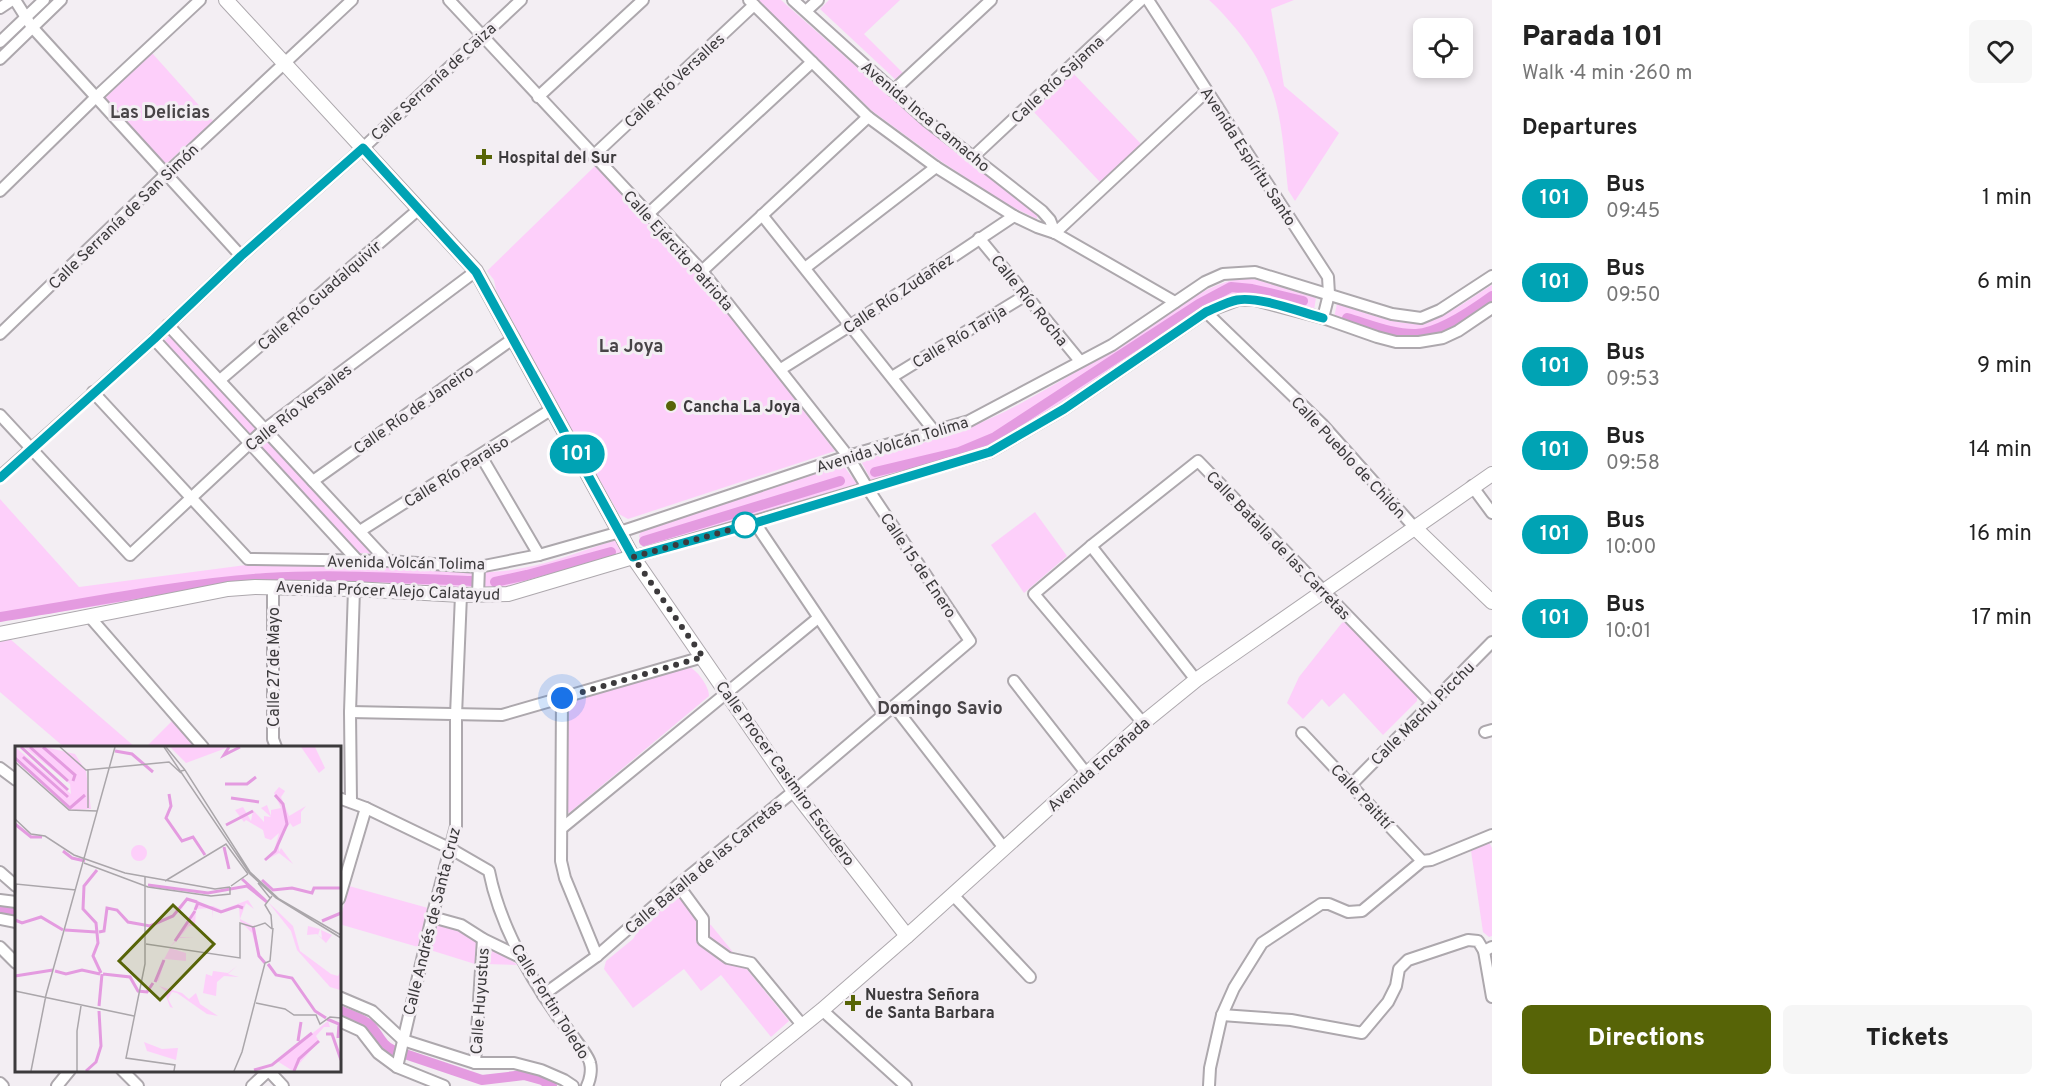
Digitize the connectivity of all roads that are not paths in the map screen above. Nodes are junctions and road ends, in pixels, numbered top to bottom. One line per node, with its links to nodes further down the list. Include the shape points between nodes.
1 (13, 0): 16 (street); 18 (street)
2 (44, 0): 18 (street)
3 (61, 0): 18 (street)
4 (200, 0): 26 (street)
5 (226, 0): 23 (main road, Calle Procer Casimiro Escudero)
6 (352, 0): 23 (street, Calle Serranía de San Simón)
7 (449, 0): 19 (street, Calle Ejército Patriota)
8 (521, 0): 19 (street, Calle Serranía de Caiza)
9 (643, 0): 27 (street)
10 (793, 0): 17 (street, Avenida Inca Camacho)
11 (818, 0): 17 (street)
12 (991, 0): 24 (street)
13 (1141, 0): 31 (street, Calle Río Sajama)
14 (1148, 0): 25 (street, Avenida Espíritu Santo)
15 (751, 2): 22 (street, Avenida Inca Camacho); 30 (street, Calle Río Versalles)
16 (0, 8)
17 (806, 11): 24 (street, Avenida Inca Camacho)
18 (29, 23): 20 (street); 21 (street); 26 (street)
19 (482, 36): 27 (street, Calle Ejército Patriota); 29 (street, Calle Serranía de Caiza)
20 (0, 42)
21 (0, 59)
22 (812, 62): 28 (street, Avenida Inca Camacho); 36 (street)
23 (284, 64): 29 (main road, Calle Procer Casimiro Escudero); 33 (street, Calle Serranía de San Simón)
24 (893, 91): 31 (street, Avenida Inca Camacho)
25 (1207, 91): 39 (street); 46 (street, Avenida Espíritu Santo, via 1328,277)
26 (96, 97): 33 (street); 34 (street)
27 (538, 97): 30 (street, Calle Ejército Patriota)
28 (868, 117): 32 (street, Avenida Inca Camacho); 37 (street)
29 (363, 148): 35 (main road, Calle Procer Casimiro Escudero); 41 (street, Calle Serranía de Caiza)
30 (593, 156): 36 (street, Calle Ejército Patriota)
31 (974, 158): 39 (street, Avenida Inca Camacho, via 1042,211)
32 (936, 167): 38 (street, Avenida Inca Camacho); 42 (street)
33 (166, 174): 41 (street); 54 (street, Calle Serranía de San Simón)
34 (0, 191)
35 (419, 209): 44 (main road, Calle Procer Casimiro Escudero); 60 (street, Calle Río Guadalquivir)
36 (648, 214): 43 (street, Calle Ejército Patriota)
37 (762, 215): 42 (street); 43 (street)
38 (1014, 216): 39 (street, Avenida Inca Camacho); 40 (street, Calle Río Zudañez)
39 (1055, 233): 48 (street, Avenida Inca Camacho)
40 (979, 238): 47 (street, Calle Río Rocha); 53 (street, Calle Río Zudañez)
41 (241, 256): 52 (street, Calle Serranía de Caiza)
42 (805, 268): 53 (street)
43 (702, 271): 58 (street, Calle Ejército Patriota)
44 (476, 272): 55 (main road, Calle Procer Casimiro Escudero); 64 (street, Calle Río Versalles)
45 (1492, 276): 46 (street, Avenida Volcán Tolima, via 1421,318 1392,314)
46 (1329, 294): 48 (street, Avenida Volcán Tolima, via 1255,272 1223,274); 51 (street)
47 (1026, 295): 57 (street, Calle Río Rocha); 59 (street, Calle Río Tarija)
48 (1175, 302): 57 (street, Avenida Volcán Tolima)
49 (1492, 308): 51 (street, Avenida Prócer Alejo Calatayud, via 1458,332 1419,342 1396,342)
50 (1206, 312): 51 (street, Avenida Prócer Alejo Calatayud, via 1238,300 1255,300); 74 (street, Avenida Prócer Alejo Calatayud, via 1064,409 997,449); 78 (street, Calle Pueblo de Chilón, via 1322,424)
51 (1323, 318)
52 (168, 325): 56 (street, Calle Serranía de Caiza); 60 (street)
53 (851, 325): 58 (street, Calle Río Zudañez); 59 (street)
54 (0, 334)
55 (514, 338): 62 (main road, Calle Procer Casimiro Escudero); 72 (street, Calle Río de Janeiro)
56 (154, 339): 61 (street, Calle Serranía de Caiza); 66 (street)
57 (1080, 362): 65 (street, Avenida Volcán Tolima, via 969,421)
58 (781, 369): 69 (street, Calle Ejército Patriota)
59 (892, 377): 65 (street)
60 (220, 380): 64 (street)
61 (93, 392): 67 (street, Calle Serranía de Caiza); 75 (street)
62 (552, 409): 68 (street, Calle Río Paraiso); 80 (main road, Calle Procer Casimiro Escudero)
63 (0, 416): 67 (street)
64 (265, 429): 66 (street, Calle Río Versalles); 72 (street)
65 (935, 432): 69 (street, Avenida Volcán Tolima)
66 (249, 443): 75 (street, Calle Río Versalles); 84 (street)
67 (30, 448): 71 (street, Calle Serranía de Caiza); 75 (street, Calle Río Versalles, via 130,555)
68 (481, 456): 79 (street, Calle Río Paraiso); 82 (street)
69 (848, 456): 74 (street, Calle 15 de Enero); 80 (street, Avenida Volcán Tolima)
70 (1492, 474): 73 (main road, Avenida Encañada)
71 (0, 477)
72 (313, 481): 79 (street)
73 (1472, 486): 76 (street); 78 (main road, Avenida Encañada)
74 (868, 489): 77 (street, Avenida Prócer Alejo Calatayud); 96 (street, Calle 15 de Enero)
75 (191, 498): 84 (street, Avenida Volcán Tolima, via 248,559)
76 (1492, 513)
77 (755, 523): 83 (street, Avenida Prócer Alejo Calatayud); 94 (street)
78 (1414, 527): 89 (main road, Avenida Encañada); 92 (main road, Calle Pueblo de Chilón)
79 (360, 531): 85 (street)
80 (620, 532): 82 (street, Avenida Volcán Tolima); 83 (main road, Calle Procer Casimiro Escudero)
81 (1091, 546): 89 (street, Calle Batalla de las Carretas, via 1198,461); 100 (street); 108 (street, Calle Batalla de las Carretas, via 1034,594)
82 (539, 555): 86 (street, Avenida Volcán Tolima)
83 (633, 557): 90 (main road, Avenida Prócer Alejo Calatayud, via 508,594); 98 (main road, Calle Procer Casimiro Escudero)
84 (358, 561): 85 (street, Avenida Volcán Tolima)
85 (387, 561): 86 (street, Avenida Volcán Tolima)
86 (479, 569): 90 (street)
87 (273, 587): 88 (main road, Avenida Prócer Alejo Calatayud); 93 (main road, Avenida Prócer Alejo Calatayud, via 228,589); 111 (street, Calle 27 de Mayo)
88 (354, 589): 91 (main road, Avenida Prócer Alejo Calatayud); 105 (street)
89 (1325, 592): 100 (main road, Avenida Encañada); 103 (street, Calle Batalla de las Carretas)
90 (478, 593): 91 (main road, Avenida Prócer Alejo Calatayud)
91 (461, 595): 107 (street, Calle Andrés de Santa Cruz)
92 (1492, 602)
93 (89, 616): 95 (main road, Avenida Prócer Alejo Calatayud); 110 (street)
94 (818, 618): 101 (street); 106 (street)
95 (0, 634)
96 (970, 641): 104 (street, Calle Batalla de las Carretas)
97 (1492, 642): 103 (street, Calle Machu Picchu)
98 (703, 657): 101 (main road, Calle Procer Casimiro Escudero); 102 (street)
99 (1014, 681): 113 (street)
100 (1196, 681): 108 (main road, Avenida Encañada)
101 (726, 693): 116 (main road, Calle Procer Casimiro Escudero); 120 (street)
102 (562, 698): 107 (street, via 502,715); 120 (street)
103 (1432, 703): 115 (street, Calle Machu Picchu)
104 (894, 706): 106 (street, Calle Batalla de las Carretas); 122 (street)
105 (350, 712): 107 (street); 118 (street)
106 (884, 713): 116 (street, Calle Batalla de las Carretas)
107 (456, 715): 123 (street, Calle Andrés de Santa Cruz, via 456,826)
108 (1143, 723): 113 (main road, Avenida Encañada)
109 (1302, 733): 115 (street, Calle Paitití)
110 (202, 746)
111 (276, 746)
112 (0, 768): 114 (street)
113 (1086, 773): 122 (main road, Avenida Encañada)
114 (15, 779)
115 (1352, 784): 124 (street, Calle Paitití)
116 (794, 791): 127 (street, Calle Batalla de las Carretas); 135 (main road, Calle Procer Casimiro Escudero)
117 (340, 798): 118 (street, Calle Fortin Toledo)
118 (351, 802): 119 (street, Calle Fortin Toledo)
119 (366, 808): 123 (street, Calle Fortin Toledo); 129 (street)
120 (561, 828): 139 (street, via 565,878)
121 (1492, 835): 124 (street)
122 (1004, 848): 128 (main road, Avenida Encañada)
123 (451, 849): 132 (street, Calle Andrés de Santa Cruz); 140 (street, Calle Fortin Toledo, via 489,871 496,903)
124 (1422, 861): 147 (street, via 1362,911 1348,912 1321,904 1262,943)
125 (0, 872): 126 (street)
126 (15, 884)
127 (678, 885): 139 (street, Calle Batalla de las Carretas); 149 (street, via 703,919 703,940 728,958 751,963)
128 (953, 895): 135 (main road, Avenida Encañada); 142 (street)
129 (340, 896)
130 (0, 900): 131 (street)
131 (15, 902)
132 (432, 917): 136 (street, via 461,926); 150 (street, Calle Andrés de Santa Cruz)
133 (0, 920): 134 (street)
134 (15, 922)
135 (907, 936): 146 (main road, Avenida Encañada)
136 (483, 939): 140 (street); 152 (street, Calle Huyustus)
137 (0, 947): 141 (street)
138 (1488, 949): 144 (street); 147 (street, via 1478,941 1468,940 1408,960 1399,969 1388,1002 1362,1033 1291,1020)
139 (597, 956): 143 (street, Calle Batalla de las Carretas)
140 (522, 958): 143 (street, Calle Fortin Toledo)
141 (15, 959)
142 (1030, 977)
143 (543, 995): 165 (street, Calle Fortin Toledo, via 590,1062)
144 (1492, 996)
145 (340, 997): 150 (street, via 372,1011)
146 (822, 1010): 149 (main road, Avenida Encañada); 167 (street)
147 (1222, 1015): 168 (street)
148 (340, 1021): 151 (street, via 361,1031 378,1053)
149 (803, 1026): 166 (main road, Avenida Encañada)
150 (402, 1042): 151 (street, Calle Andrés de Santa Cruz); 152 (street)
151 (398, 1062): 163 (street)
152 (475, 1063): 164 (street, via 514,1063 542,1070)
153 (69, 1071): 159 (street)
154 (123, 1071): 160 (street)
155 (267, 1071): 161 (street)
156 (269, 1071): 162 (street)
157 (0, 1083): 158 (street)
158 (3, 1086)
159 (57, 1086)
160 (138, 1086)
161 (252, 1086)
162 (282, 1086)
163 (444, 1086)
164 (573, 1086)
165 (587, 1086)
166 (728, 1086)
167 (906, 1086)
168 (1209, 1086)

